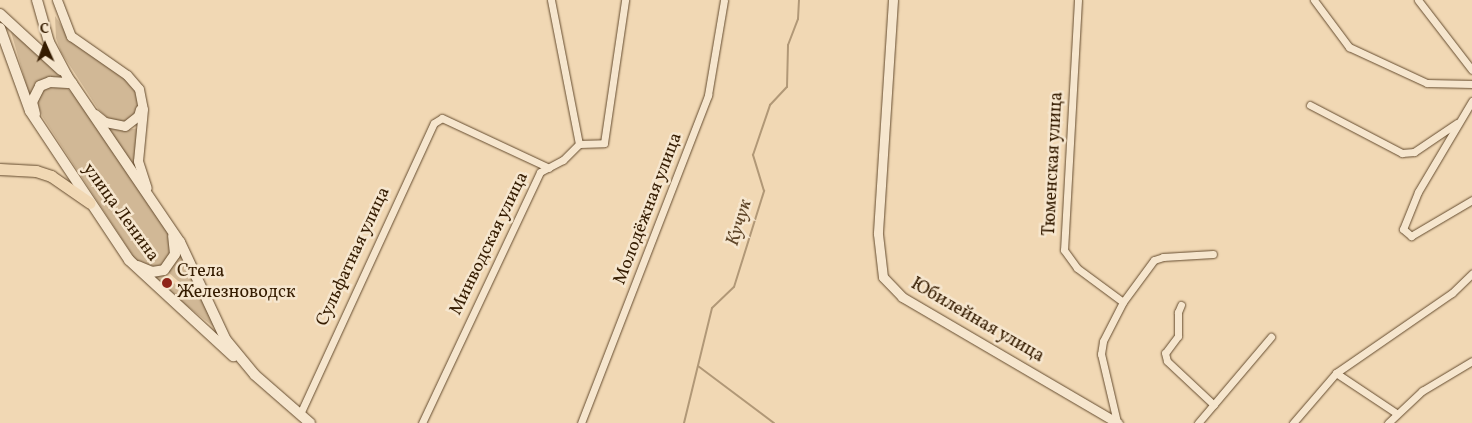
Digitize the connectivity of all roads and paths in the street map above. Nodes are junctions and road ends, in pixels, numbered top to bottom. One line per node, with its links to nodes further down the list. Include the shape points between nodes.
1 (37, 0): 13 (main road, via 50,42)
2 (57, 0): 15 (street, via 63,23 71,36 127,75 139,89)
3 (551, 0): 21 (street)
4 (625, 0): 21 (street, via 604,143)
5 (724, 0): 41 (street, Молодёжная улица, via 708,95)
6 (893, 0): 42 (street, Юбилейная улица, via 878,234 883,277 902,297)
7 (1078, 0): 30 (street, Тюменская улица, via 1064,250 1068,260 1077,268)
8 (1314, 0): 14 (street, via 1349,47 1427,83)
9 (1418, 0): 12 (street)
10 (0, 14): 13 (main road)
11 (0, 28): 19 (main road, улица Ленина, via 24,98)
12 (1472, 70)
13 (70, 80): 18 (main road); 19 (main road, via 40,86 32,102)
14 (1472, 84)
15 (142, 99): 18 (street, via 138,116 125,126 105,122); 26 (street, via 137,148 140,172)
16 (1472, 101): 20 (street)
17 (1310, 105): 20 (street, via 1408,154)
18 (88, 109): 26 (main road)
19 (37, 122): 25 (main road, улица Ленина)
20 (1457, 123): 24 (street, via 1403,224 1407,235 1411,236)
21 (578, 144): 22 (street, Минводская улица, via 563,160)
22 (549, 168): 38 (street, Сульфатная улица, via 442,118 434,123); 40 (street, Минводская улица, via 540,172)
23 (0, 170): 25 (main road, via 36,171 51,176)
24 (1472, 200)
25 (90, 203): 28 (main road, улица Ленина)
26 (171, 228): 28 (main road, via 175,254 164,270 143,270); 35 (main road, via 188,258 216,325)
27 (1213, 254): 30 (street, via 1163,256 1154,260)
28 (129, 260): 35 (main road, улица Ленина)
29 (1472, 274): 34 (street, via 1452,293)
30 (1123, 302): 42 (street, via 1103,342 1101,354)
31 (1181, 305): 36 (street, via 1178,336 1165,353 1167,361)
32 (1271, 337): 36 (street)
33 (1472, 361): 37 (street, via 1438,380)
34 (1336, 373): 37 (street); 44 (street)
35 (255, 375): 38 (main road)
36 (1214, 405): 43 (street)
37 (1396, 413): 45 (street)
38 (300, 414): 39 (main road)
39 (310, 423)
40 (422, 423)
41 (581, 423)
42 (1117, 423)
43 (1198, 423)
44 (1293, 423)
45 (1388, 423)

